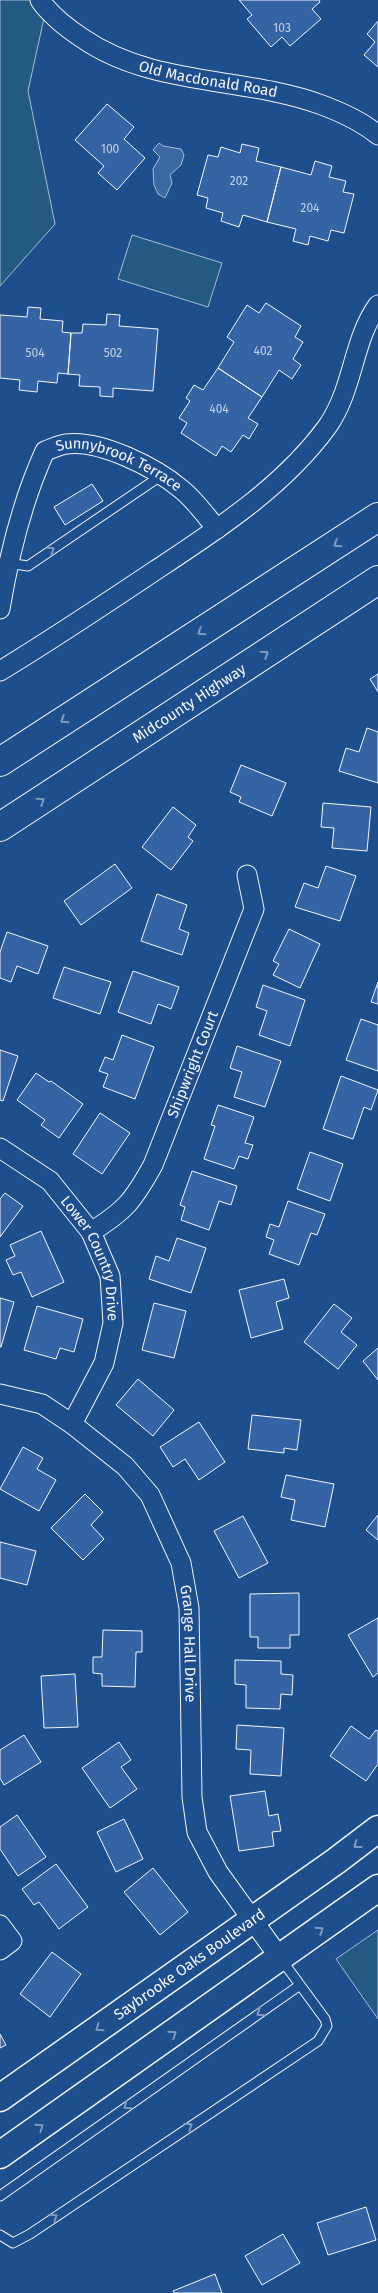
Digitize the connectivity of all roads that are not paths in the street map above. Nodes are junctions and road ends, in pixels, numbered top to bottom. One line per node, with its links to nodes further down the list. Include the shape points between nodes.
1 (47, 2): 2 (street, Old Macdonald Road, via 69,30 96,48 131,64 173,75 300,97 350,116)
2 (378, 135)
3 (378, 305): 6 (street, via 366,325 340,408 329,425 284,476)
4 (163, 475): 6 (street, Sunnybrook Terrace, via 183,490); 7 (lane, one-way to 4, via 28,566); 7 (street, Sunnybrook Terrace, via 131,458 100,447 66,444 45,451 31,482)
5 (378, 518): 11 (main road, one-way to 11)
6 (217, 529): 10 (street, via 56,638)
7 (8, 563): 9 (street, Sunnybrook Terrace)
8 (378, 580): 12 (main road, Midcounty Highway, one-way to 8)
9 (0, 609)
10 (0, 671)
11 (0, 762)
12 (0, 827)
13 (247, 875): 15 (street, Shipwright Court, via 254,909 152,1165 134,1199 116,1216)
14 (0, 1148): 15 (street, Lower Country Drive, via 50,1181)
15 (91, 1232): 17 (street, Lower Country Drive, via 110,1276 113,1323 104,1363)
16 (0, 1394): 17 (street, Grange Hall Drive, via 42,1404)
17 (72, 1424): 20 (street, Grange Hall Drive, via 125,1466 150,1496 181,1563 189,1608 192,1797 197,1832 218,1872)
18 (378, 1829): 20 (street, Saybrooke Oaks Boulevard, one-way to 20)
19 (378, 1888): 23 (street, one-way to 19)
20 (253, 1920): 23 (street, Grange Hall Drive); 25 (street, Saybrooke Oaks Boulevard, one-way to 25)
21 (0, 1925): 22 (street, via 12,1941)
22 (0, 1950)
23 (280, 1958): 24 (lane); 26 (street, one-way to 23)
24 (300, 1985): 27 (lane, one-way to 27); 28 (lane, one-way to 24, via 13,2243 318,2041 327,2026)
25 (0, 2098)
26 (0, 2155)
27 (0, 2196)
28 (0, 2235)

